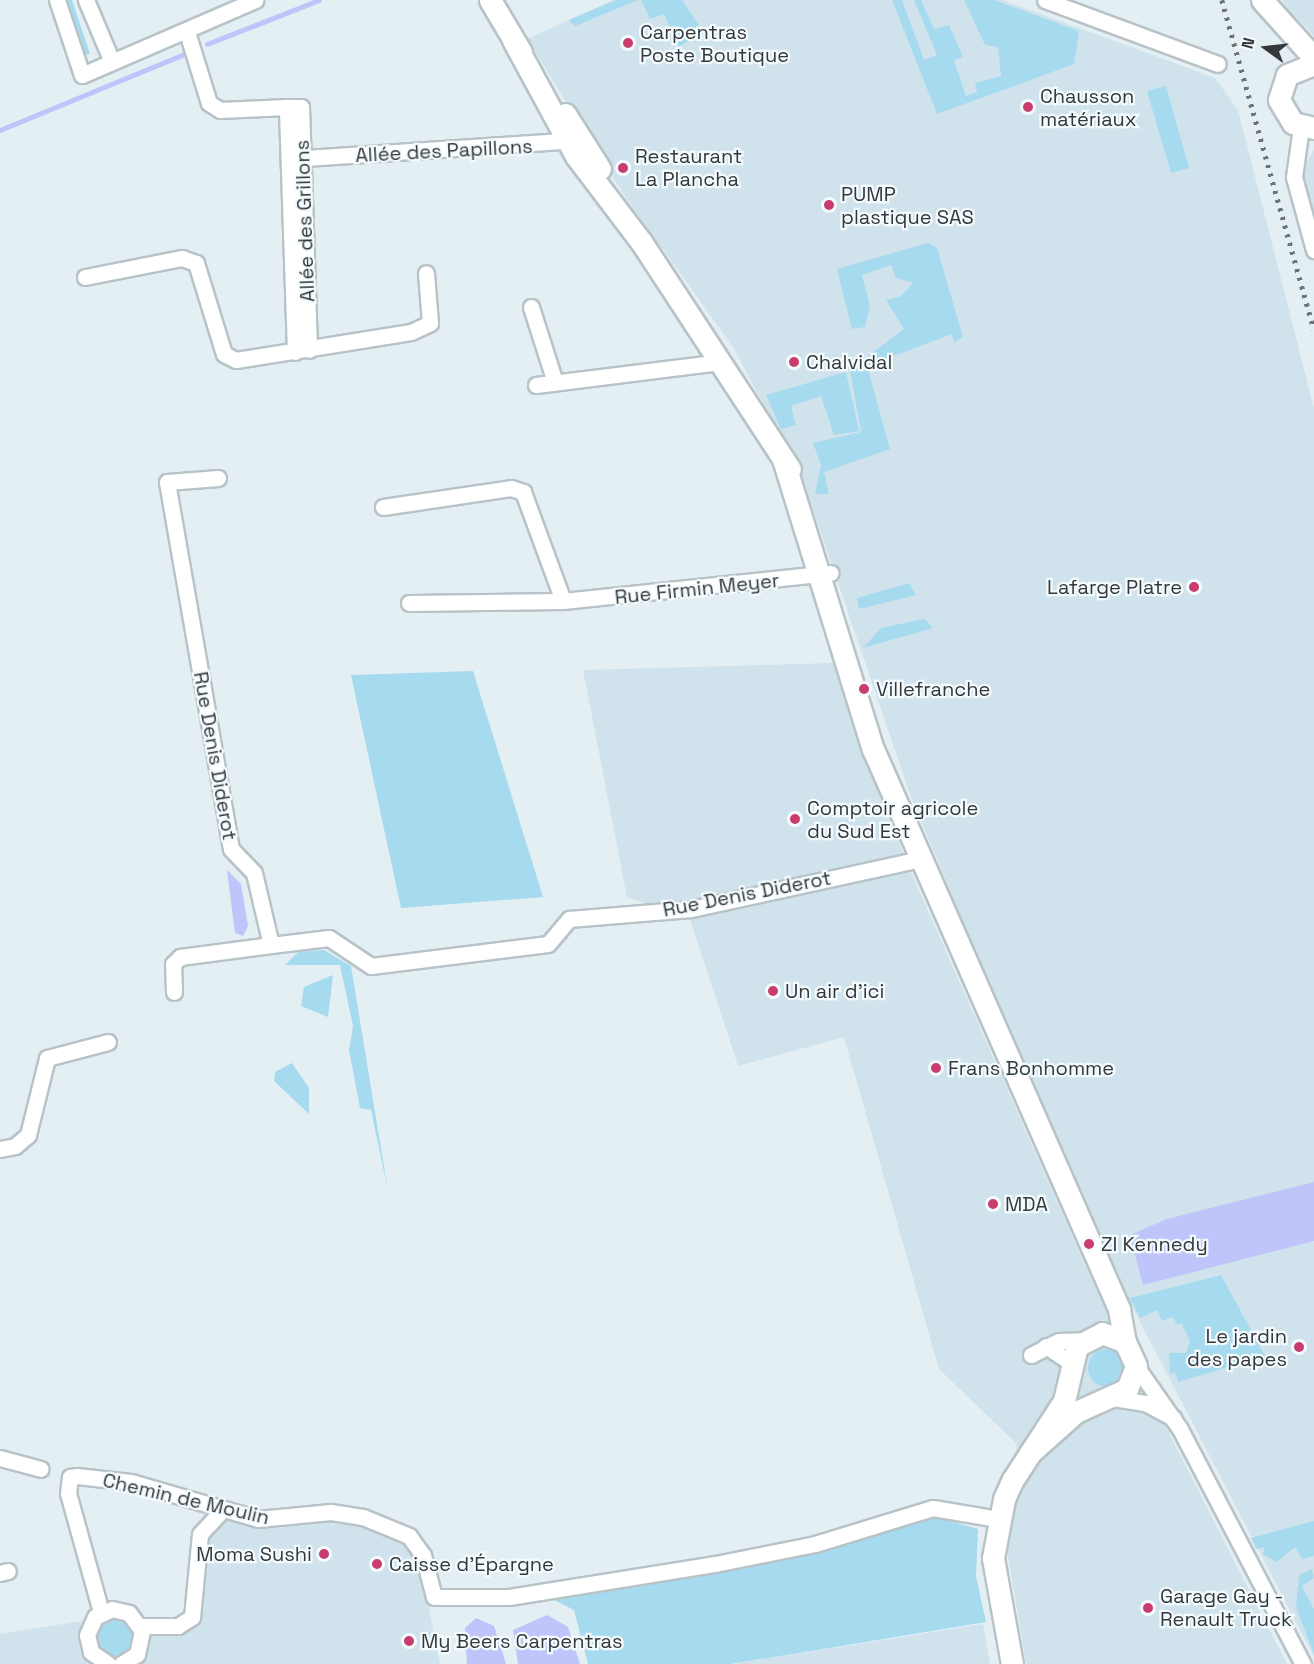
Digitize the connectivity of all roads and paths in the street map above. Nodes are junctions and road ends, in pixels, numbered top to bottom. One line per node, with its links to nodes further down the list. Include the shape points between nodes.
1 (57, 0): 10 (street, via 82,75)
2 (86, 0): 10 (street)
3 (255, 0): 7 (street)
4 (490, 0): 15 (street)
5 (1045, 0): 11 (street)
6 (1263, 0): 8 (street)
7 (187, 32): 10 (street); 13 (street, via 209,103 220,110)
8 (1293, 36): 9 (street); 12 (street)
9 (1314, 58)
10 (112, 62)
11 (1218, 64)
12 (1304, 67): 14 (street, via 1282,82 1279,100 1286,117)
13 (287, 107): 16 (street, Allée des Grillons, via 302,107); 21 (street, Allée des Grillons)
14 (1308, 128): 17 (street, via 1294,177)
15 (575, 141): 16 (street, Allée des Papillons); 22 (street)
16 (305, 158): 21 (street, Allée des Grillons)
17 (1314, 250)
18 (426, 273): 21 (street, via 430,323 411,332)
19 (86, 277): 21 (street, via 182,258 196,263 224,354 236,360)
20 (531, 307): 23 (street)
21 (302, 351)
22 (720, 362): 23 (street); 27 (street, via 783,459)
23 (555, 382): 24 (street)
24 (536, 385)
25 (218, 478): 31 (street, Rue Denis Diderot, via 167,482 231,849 254,873)
26 (382, 507): 28 (street, via 511,488 523,492)
27 (825, 574): 28 (street, Rue Firmin Meyer); 30 (street, via 862,718)
28 (563, 601): 29 (street, Rue Firmin Meyer)
29 (409, 603)
30 (921, 859): 31 (street, Rue Denis Diderot, via 691,909 569,919 548,944 371,966 329,938); 35 (street)
31 (271, 945): 32 (street, via 180,957 173,964)
32 (174, 992)
33 (108, 1042): 34 (street, via 47,1058 28,1135 15,1146)
34 (0, 1149)
35 (1102, 1273): 36 (street, via 1106,1305); 37 (street)
36 (1089, 1337): 37 (street, via 1110,1334); 38 (street); 41 (street)
37 (1125, 1342): 40 (street)
38 (1046, 1346): 39 (street); 41 (street)
39 (1031, 1355)
40 (1136, 1366): 42 (street, via 1128,1389); 43 (street)
41 (1071, 1369): 42 (street, via 1080,1390); 44 (street, via 1064,1401)
42 (1109, 1399): 43 (street, via 1145,1403); 44 (street, via 1076,1412)
43 (1173, 1418): 54 (street)
44 (1030, 1453): 48 (street)
45 (0, 1458): 46 (street)
46 (41, 1469)
47 (223, 1509): 48 (street, Chemin de Moulin, via 258,1519 331,1512 390,1527 409,1536 423,1555 434,1597 509,1597 704,1566 815,1544 933,1508); 49 (street, Chemin de Moulin, via 131,1482 70,1477 68,1493); 50 (street, via 200,1534 192,1617 178,1626)
48 (998, 1519): 53 (street, via 993,1558)
49 (101, 1612): 50 (street, via 124,1610); 51 (street, via 91,1623 87,1641 95,1656)
50 (140, 1626): 52 (street, via 140,1648)
51 (108, 1664)
52 (121, 1664)
53 (1012, 1664)
54 (1304, 1664)

